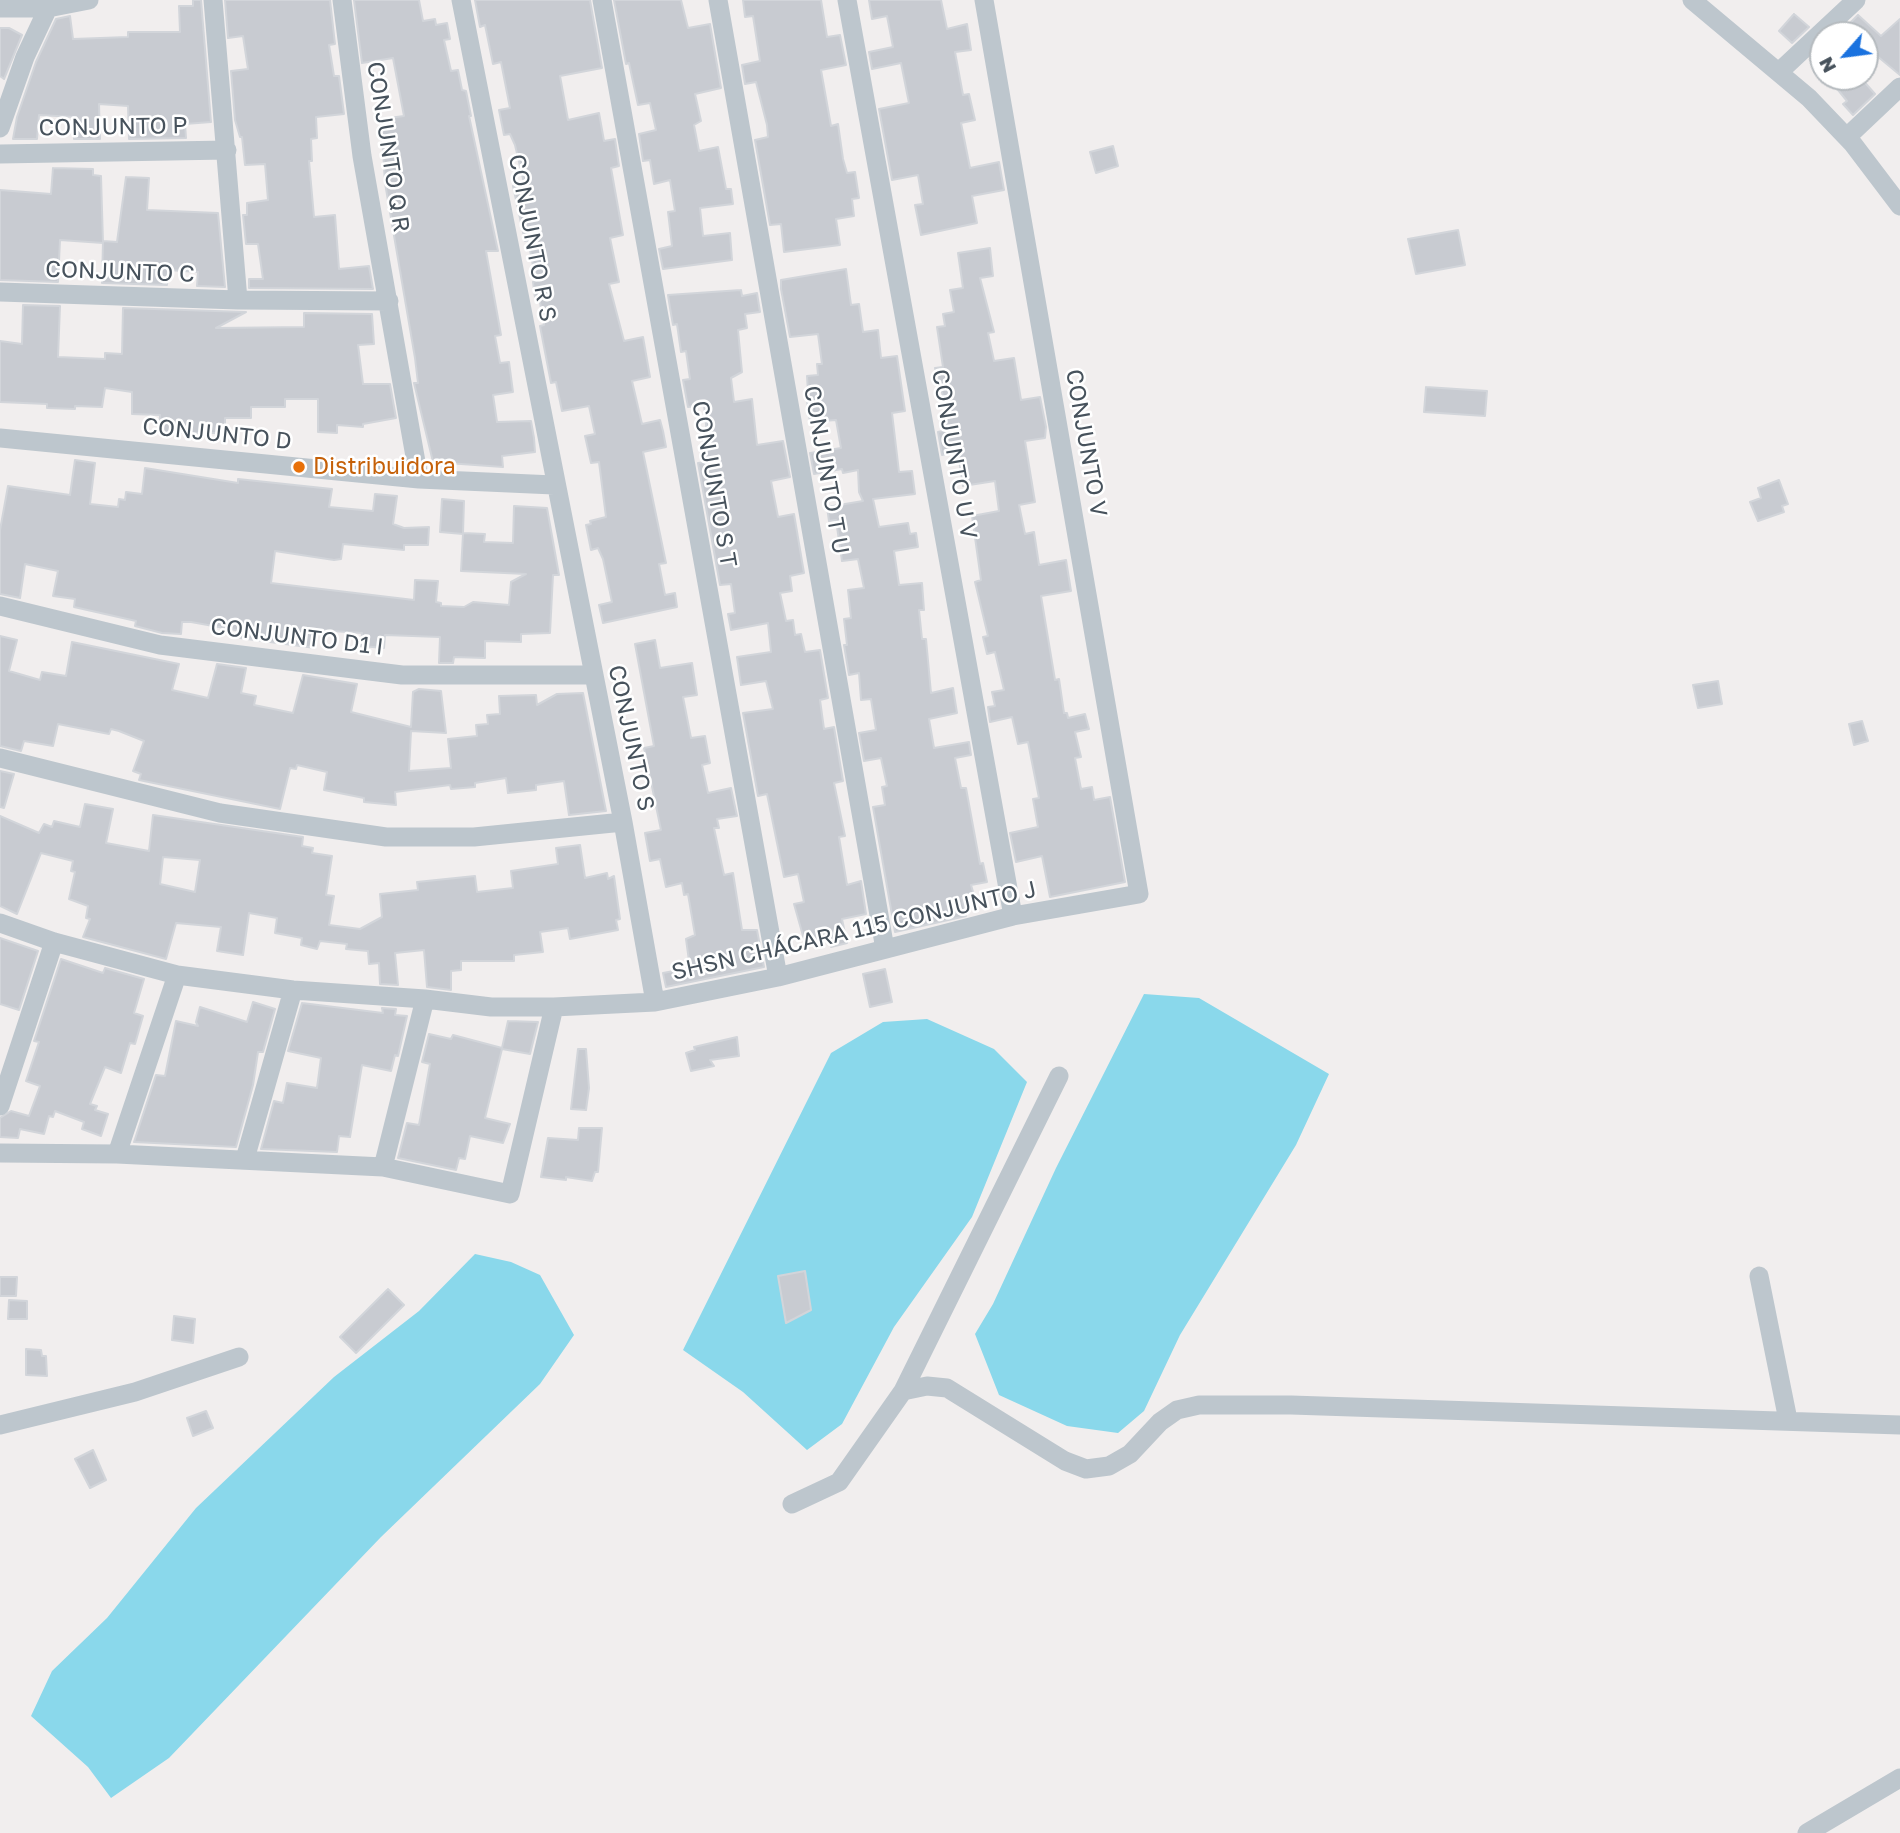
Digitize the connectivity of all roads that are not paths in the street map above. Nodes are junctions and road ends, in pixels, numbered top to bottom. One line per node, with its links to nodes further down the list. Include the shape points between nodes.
1 (89, 0): 12 (street)
2 (212, 0): 17 (street)
3 (342, 0): 22 (street, CONJUNTO Q R, via 362,156)
4 (461, 0): 25 (street, CONJUNTO R S)
5 (602, 0): 36 (street, CONJUNTO S T)
6 (718, 0): 34 (street, CONJUNTO T U)
7 (847, 0): 31 (street, CONJUNTO U V)
8 (984, 0): 30 (street, CONJUNTO V)
9 (1692, 0): 13 (street)
10 (1856, 0): 13 (street)
11 (0, 8): 12 (street)
12 (48, 8): 15 (street)
13 (1779, 72): 16 (street)
14 (1900, 87): 16 (street)
15 (0, 128)
16 (1847, 137): 19 (street)
17 (227, 149): 18 (street, CONJUNTO P); 21 (street)
18 (0, 154)
19 (1900, 206)
20 (0, 292): 21 (street, CONJUNTO C)
21 (238, 300): 22 (street, CONJUNTO C)
22 (389, 301): 24 (street, CONJUNTO Q R)
23 (0, 438): 24 (street, CONJUNTO D)
24 (419, 479): 25 (street, CONJUNTO D)
25 (554, 485): 27 (street, CONJUNTO S)
26 (0, 606): 27 (street, CONJUNTO D1 I, via 160,645 402,676)
27 (593, 675): 29 (street, CONJUNTO S)
28 (0, 758): 29 (street, via 220,813 386,837 474,836)
29 (623, 822): 39 (street, CONJUNTO S)
30 (1139, 894): 31 (street, SHSN CHÁCARA 115 CONJUNTO J)
31 (1013, 916): 34 (street, SHSN CHÁCARA 115 CONJUNTO J)
32 (0, 923): 33 (street, SHSN CHÁCARA 115 CONJUNTO J)
33 (54, 942): 35 (street, SHSN CHÁCARA 115 CONJUNTO J); 42 (street)
34 (885, 949): 36 (street, SHSN CHÁCARA 115 CONJUNTO J)
35 (177, 975): 37 (street, SHSN CHÁCARA 115 CONJUNTO J); 44 (street)
36 (778, 977): 39 (street, SHSN CHÁCARA 115 CONJUNTO J)
37 (293, 990): 38 (street, SHSN CHÁCARA 115 CONJUNTO J); 45 (street)
38 (425, 999): 40 (street, SHSN CHÁCARA 115 CONJUNTO J, via 491,1007); 46 (street)
39 (655, 1002): 40 (street, SHSN CHÁCARA 115 CONJUNTO J)
40 (554, 1007): 46 (street, via 510,1194)
41 (1059, 1076): 49 (street)
42 (0, 1106)
43 (0, 1153): 44 (street)
44 (117, 1154): 45 (street)
45 (245, 1159): 46 (street)
46 (383, 1167)
47 (1759, 1276): 50 (street)
48 (239, 1357): 52 (street, via 135,1392)
49 (903, 1391): 50 (street, via 947,1388 1046,1450 1086,1469 1109,1466 1177,1410 1199,1405); 53 (street, via 839,1482)
50 (1788, 1420): 51 (street)
51 (1900, 1424)
52 (0, 1425)
53 (792, 1504)
54 (1900, 1777): 55 (street)
55 (1807, 1833)

